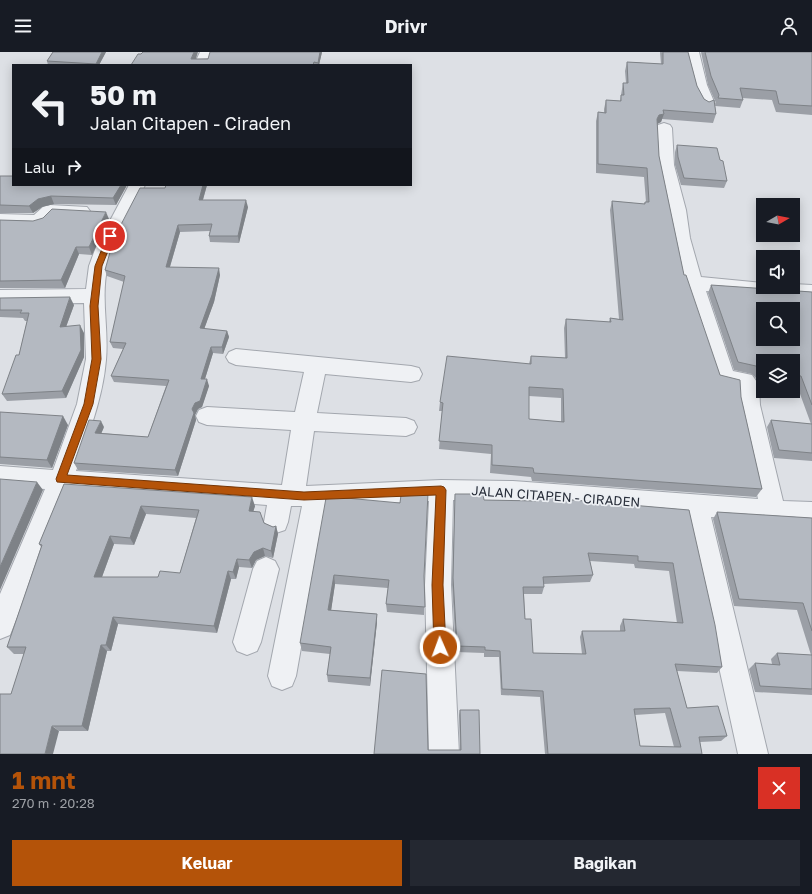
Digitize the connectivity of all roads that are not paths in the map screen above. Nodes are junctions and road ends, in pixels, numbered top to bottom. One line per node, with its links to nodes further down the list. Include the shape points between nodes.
1 (207, 52): 3 (street)
2 (692, 52): 4 (street)
3 (201, 64)
4 (707, 104)
5 (664, 128): 9 (street, via 666,165)
6 (136, 186): 7 (street)
7 (110, 213): 8 (street, via 54,210 36,221); 11 (street, via 106,247 98,266)
8 (0, 220)
9 (693, 283): 10 (street); 24 (street, via 725,377 744,381 748,385 749,405)
10 (812, 292)
11 (95, 295): 12 (street); 20 (street, via 96,359 88,404)
12 (0, 297)
13 (236, 357): 14 (street)
14 (316, 365): 15 (street); 17 (street)
15 (411, 374)
16 (207, 416): 17 (street)
17 (304, 420): 18 (street); 22 (street)
18 (406, 427)
19 (0, 476): 20 (street, JALAN CITAPEN - CIRADEN)
20 (61, 479): 22 (street, JALAN CITAPEN - CIRADEN); 28 (street)
21 (441, 490): 22 (street, JALAN CITAPEN - CIRADEN); 23 (street, JALAN CITAPEN - CIRADEN, via 513,491); 31 (street, via 438,585)
22 (296, 496): 26 (street); 30 (street)
23 (696, 506): 24 (street, JALAN CITAPEN - CIRADEN); 32 (street)
24 (773, 511): 25 (street, JALAN CITAPEN - CIRADEN)
25 (812, 513)
26 (276, 522)
27 (266, 569): 29 (street)
28 (0, 626)
29 (247, 642)
30 (282, 676)
31 (444, 754)
32 (753, 754)

